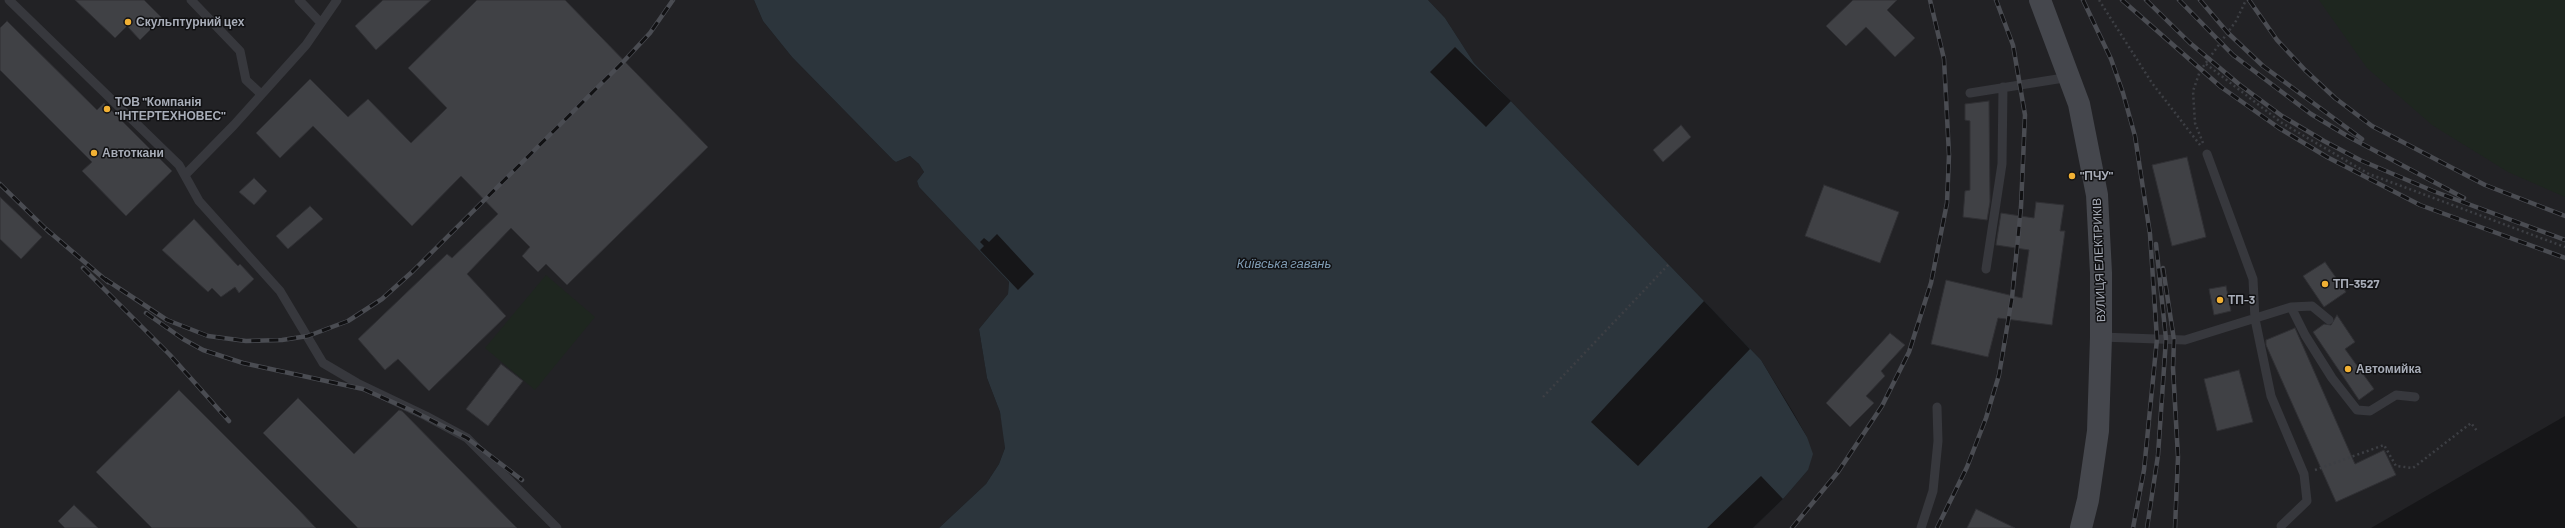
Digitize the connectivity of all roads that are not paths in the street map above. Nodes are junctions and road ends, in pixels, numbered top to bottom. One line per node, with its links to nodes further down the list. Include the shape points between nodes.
1 (10, 0): 12 (lane, via 179,165)
2 (192, 0): 10 (lane, via 240,51 246,80)
3 (299, 0): 6 (lane)
4 (337, 0): 6 (lane)
5 (2040, 0): 7 (street, ВУЛИЦЯ ЕЛЕКТРИКІВ)
6 (321, 23): 10 (lane, via 306,45)
7 (2070, 77): 8 (lane); 17 (street, ВУЛИЦЯ ЕЛЕКТРИКІВ, via 2079,104 2097,195)
8 (2003, 87): 9 (lane); 13 (lane, via 2002,164)
9 (1970, 93)
10 (261, 94): 12 (lane)
11 (2207, 154): 15 (lane, via 2253,279)
12 (185, 175): 21 (lane, via 199,201 280,291 324,363 357,383 467,438)
13 (1986, 269)
14 (2291, 307): 15 (lane); 16 (lane, via 2312,306); 18 (lane, via 2313,348 2357,410 2370,411 2396,395)
15 (2255, 319): 17 (lane, via 2186,340); 20 (lane, via 2271,396 2304,474 2306,501)
16 (2330, 320)
17 (2101, 336): 23 (street, ВУЛИЦЯ ЕЛЕКТРИКІВ, via 2098,431 2088,500)
18 (2415, 397)
19 (1937, 407): 22 (lane, via 1938,441 1933,491)
20 (2281, 526)
21 (557, 528)
22 (1921, 528)
23 (2081, 528)

